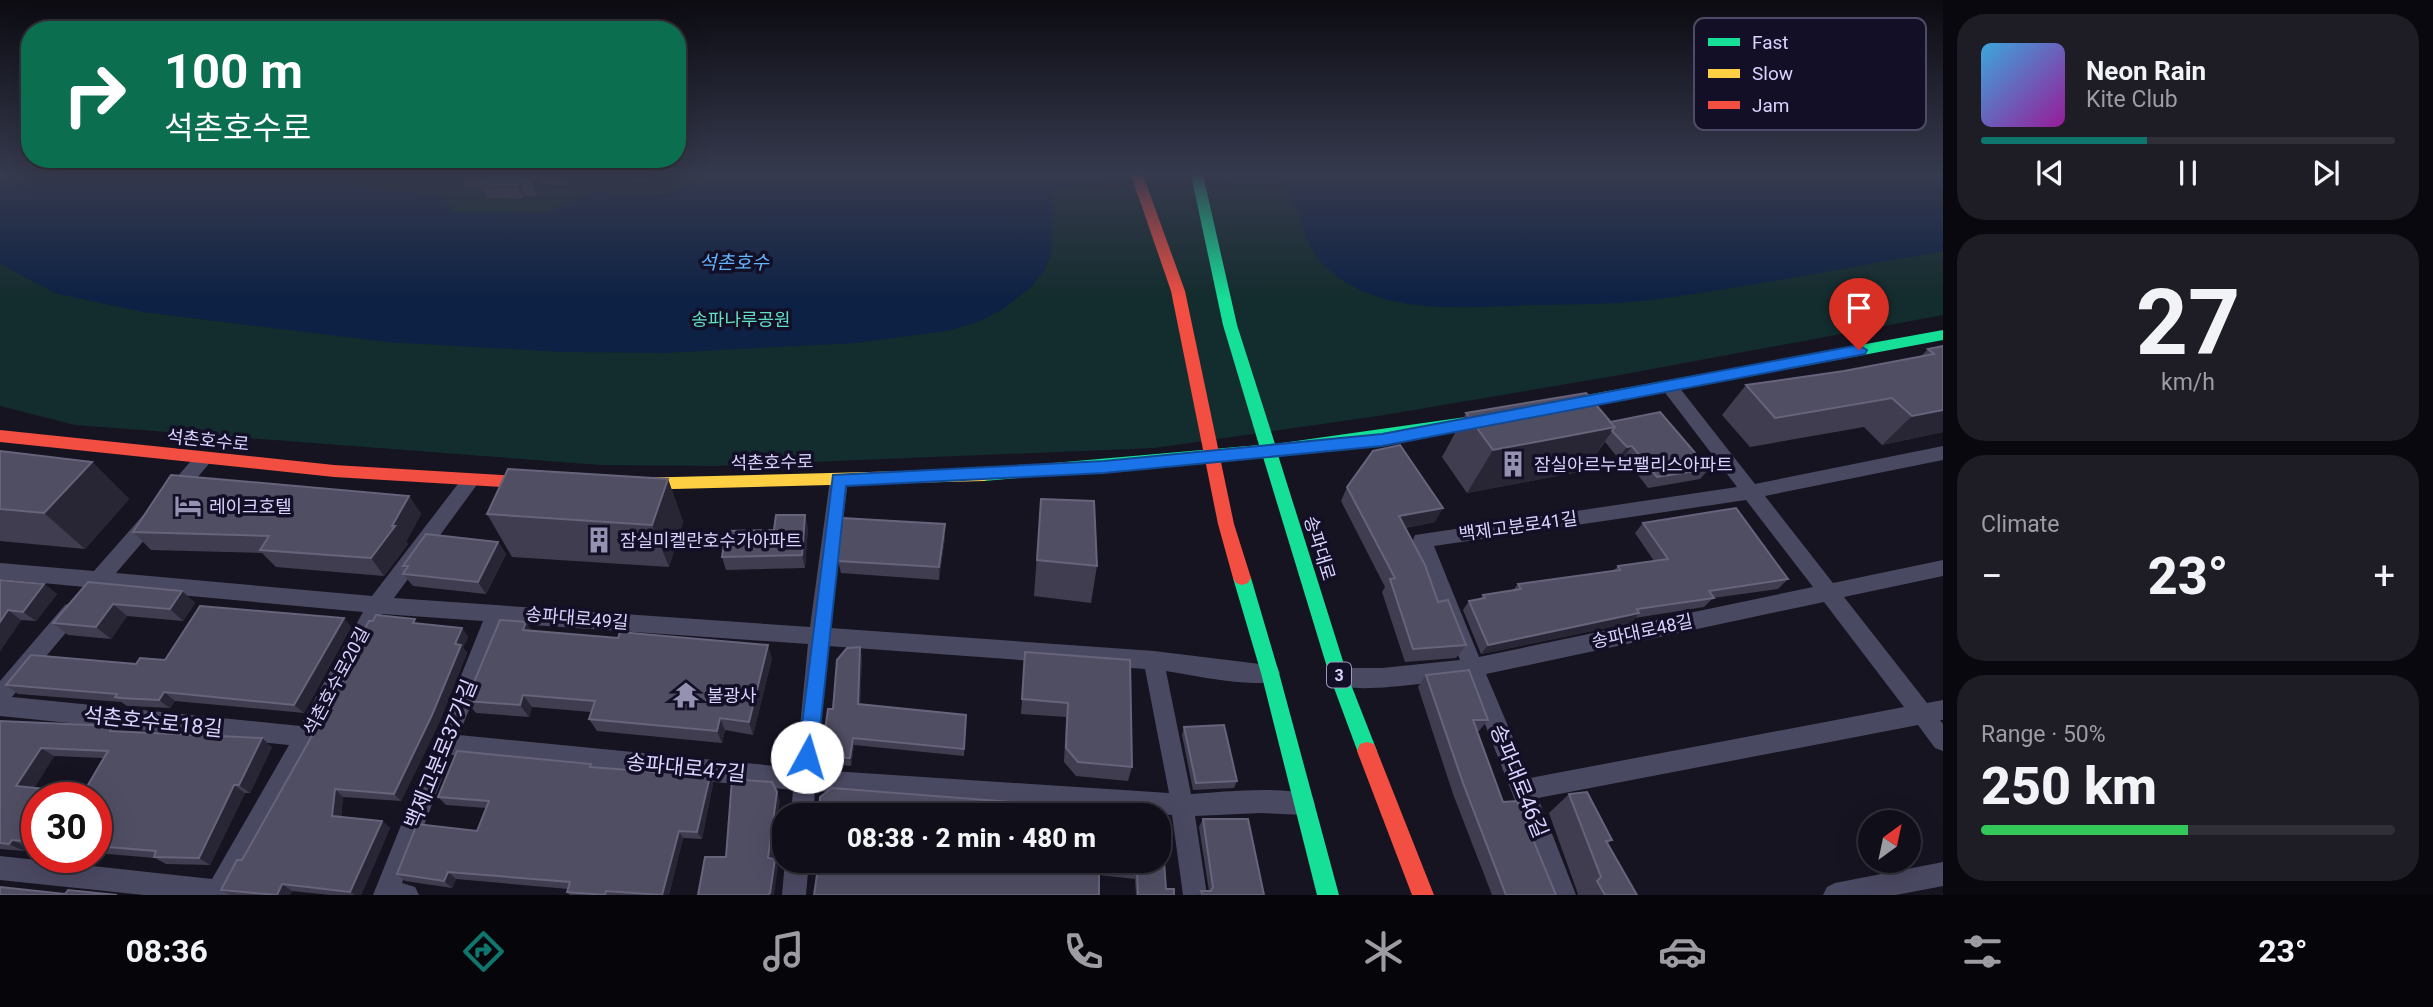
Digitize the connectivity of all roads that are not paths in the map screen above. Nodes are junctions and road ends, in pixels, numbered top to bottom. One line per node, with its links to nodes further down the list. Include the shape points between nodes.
1 (1151, 217): 12 (street, via 1178,291)
2 (1208, 217): 10 (street, 송파대로 / 3, via 1230,325)
3 (1943, 335): 4 (street)
4 (1914, 340): 5 (street); 6 (street)
5 (1930, 352)
6 (1669, 386): 7 (street); 18 (street)
7 (1540, 410)
8 (1514, 415): 10 (street, 석촌호수로, via 1382,440)
9 (0, 436): 13 (street, 석촌호수로)
10 (1269, 451): 12 (street, 석촌호수로); 29 (street, 송파대로 / 3)
11 (1943, 453): 18 (street, 백제고분로41길)
12 (1212, 458): 14 (street, 석촌호수로); 28 (street, via 1226,524)
13 (202, 460): 15 (street, 석촌호수로); 21 (street)
14 (839, 480): 17 (street, 석촌호수로); 25 (street)
15 (470, 481): 16 (street, 석촌호수로); 23 (street, 석촌호수로20길)
16 (551, 483)
17 (619, 484)
18 (1750, 492): 22 (street); 27 (street, 백제고분로41길, via 1422,540)
19 (1943, 568): 22 (street, 송파대로48길)
20 (0, 571): 21 (street, 송파대로49길)
21 (99, 579): 23 (street, 송파대로49길); 30 (street)
22 (1828, 592): 27 (street, 송파대로48길); 32 (street)
23 (377, 605): 24 (street, 송파대로49길); 33 (street, 석촌호수로20길)
24 (497, 612): 25 (street, 송파대로49길); 35 (street, 백제고분로37가길)
25 (819, 638): 26 (street, 송파대로49길); 36 (street)
26 (1154, 660): 28 (street, 송파대로49길); 40 (street)
27 (1472, 668): 29 (street, 송파대로48길); 37 (street, 송파대로46길)
28 (1270, 673): 39 (street)
29 (1339, 677): 48 (street, 송파대로 / 3)
30 (0, 696)
31 (0, 706): 33 (street, 석촌호수로18길)
32 (1933, 713): 34 (street); 37 (street)
33 (306, 737): 41 (street, 석촌호수로20길, via 218,891)
34 (1943, 741)
35 (445, 744): 36 (street, 송파대로47길); 44 (street, 백제고분로37가길)
36 (805, 780): 38 (street); 40 (street, 송파대로47길)
37 (1525, 790): 49 (street, 송파대로46길)
38 (803, 803)
39 (1304, 804): 40 (street, 송파대로47길); 47 (street)
40 (1182, 805): 46 (street)
41 (0, 867)
42 (796, 873): 45 (street)
43 (1943, 874): 50 (street)
44 (392, 894)
45 (794, 895)
46 (1195, 895)
47 (1328, 895)
48 (1423, 895)
49 (1564, 895)
50 (1835, 895)

